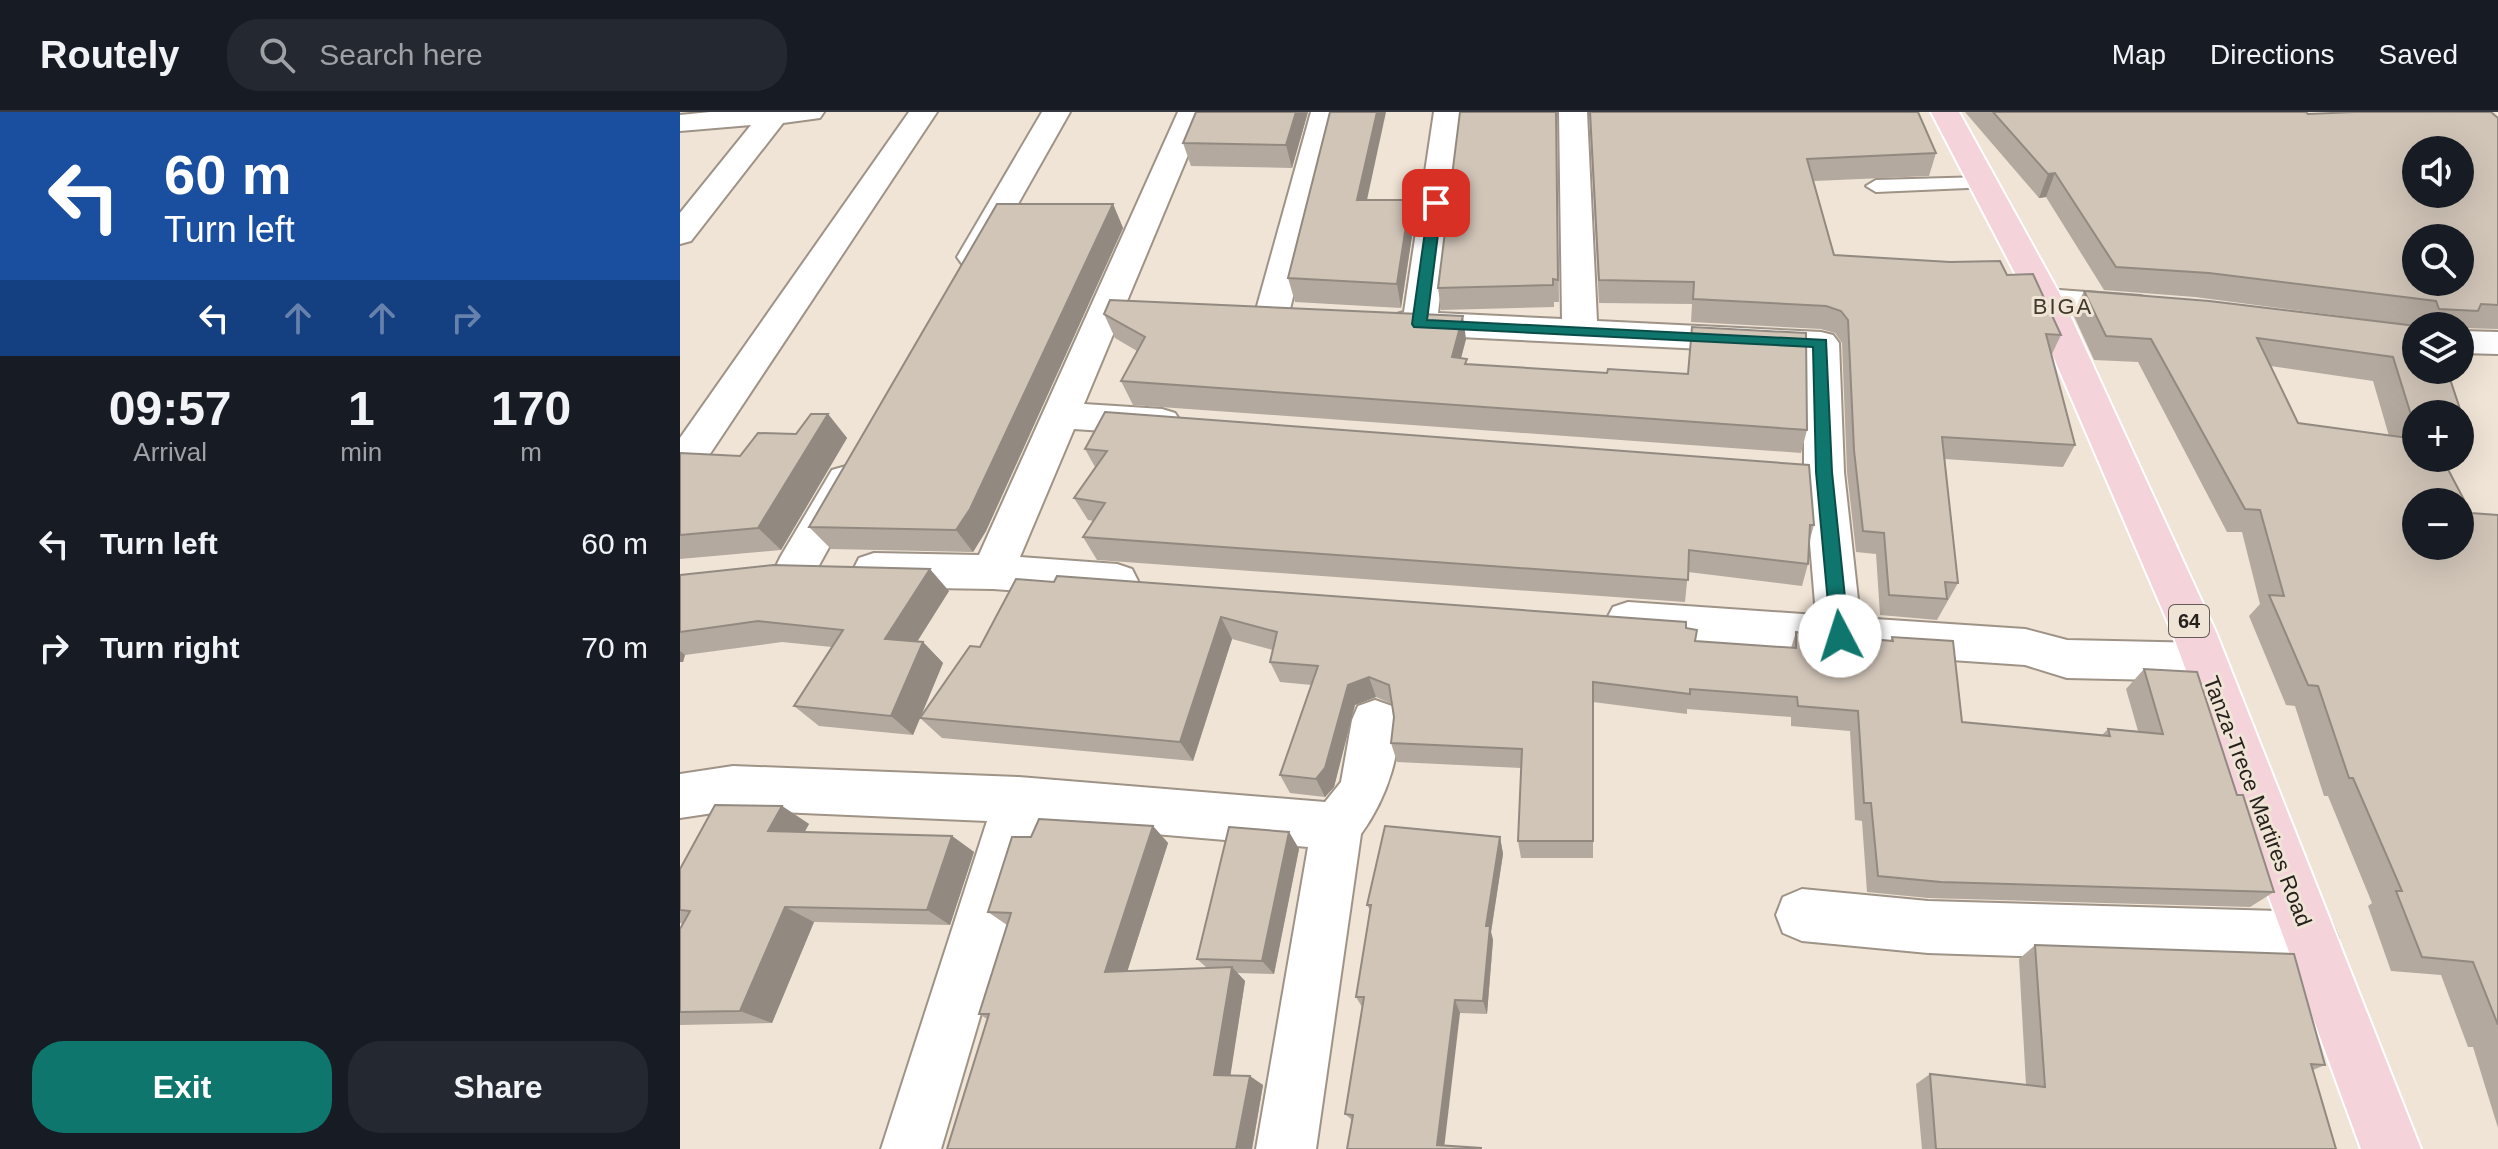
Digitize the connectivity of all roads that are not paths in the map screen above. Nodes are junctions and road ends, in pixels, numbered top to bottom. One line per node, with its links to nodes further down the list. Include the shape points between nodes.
1 (810, 112): 9 (street)
2 (923, 112): 26 (street)
3 (1056, 112): 14 (street)
4 (1192, 112): 23 (street, via 1121,308)
5 (1325, 112): 17 (street)
6 (1448, 112): 19 (street)
7 (1573, 112): 20 (street)
8 (1945, 112): 11 (main road, Tanza-Trece Martires Road / 64)
9 (774, 115): 10 (street); 13 (street)
10 (680, 123)
11 (1983, 183): 12 (lane); 15 (main road, Tanza-Trece Martires Road / 64)
12 (1876, 186)
13 (680, 234)
14 (954, 292)
15 (2046, 300): 16 (street); 33 (main road, Tanza-Trece Martires Road / 64)
16 (2165, 309)
17 (1271, 317)
18 (1375, 322): 19 (street)
19 (1419, 324): 20 (street)
20 (1580, 331): 32 (street, via 1821,343 1808,471)
21 (2474, 342): 22 (street)
22 (2498, 343)
23 (1061, 415): 24 (street); 29 (street)
24 (1204, 425)
25 (859, 458): 27 (street)
26 (680, 468)
27 (796, 568): 28 (street); 29 (street)
28 (752, 572)
29 (993, 572): 30 (street)
30 (1150, 584)
31 (1589, 617): 32 (street)
32 (1840, 636): 33 (street, via 2025,647 2067,659)
33 (2200, 647): 41 (main road, Tanza-Trece Martires Road / 64)
34 (1375, 720): 38 (street, via 1365,784)
35 (733, 788): 36 (street); 37 (street); 39 (street)
36 (680, 796)
37 (1019, 800): 38 (street); 42 (street)
38 (1337, 826): 43 (street)
39 (703, 844)
40 (1802, 915): 41 (street, via 1928,927)
41 (2311, 939): 44 (main road, Tanza-Trece Martires Road / 64)
42 (911, 1149)
43 (1286, 1149)
44 (2391, 1149)

